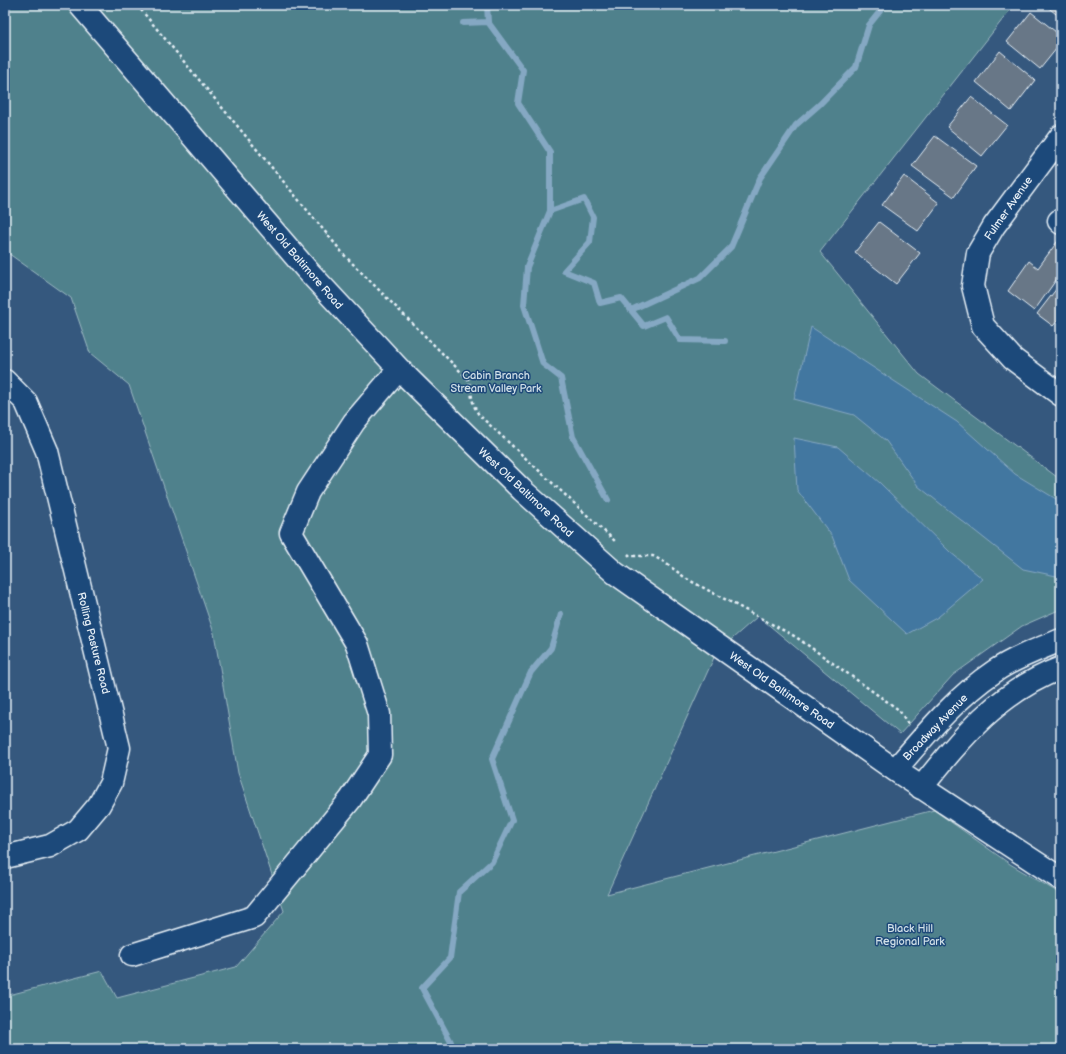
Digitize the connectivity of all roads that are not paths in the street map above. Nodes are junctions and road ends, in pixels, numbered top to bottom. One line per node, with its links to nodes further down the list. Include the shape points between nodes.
1 (80, 5): 3 (street, West Old Baltimore Road, via 307,270)
2 (1061, 136): 5 (street, Fulmer Avenue, via 994,226 978,253 973,286 983,326 1013,359)
3 (399, 369): 8 (street, West Old Baltimore Road, via 522,490 615,573); 12 (street, via 354,422 308,492 291,533 357,644 379,714 380,755 350,800 254,917)
4 (5, 381): 10 (street, Rolling Pasture Road, via 26,402 47,451 119,748 111,783 98,805 78,830 50,846)
5 (1061, 395)
6 (1061, 640): 8 (street, Broadway Avenue, via 995,671 956,704)
7 (1061, 668): 9 (street, via 1021,687 998,703 971,727)
8 (894, 770): 9 (street, West Old Baltimore Road)
9 (921, 788): 11 (street, West Old Baltimore Road)
10 (5, 857)
11 (1061, 879)
12 (132, 955)

